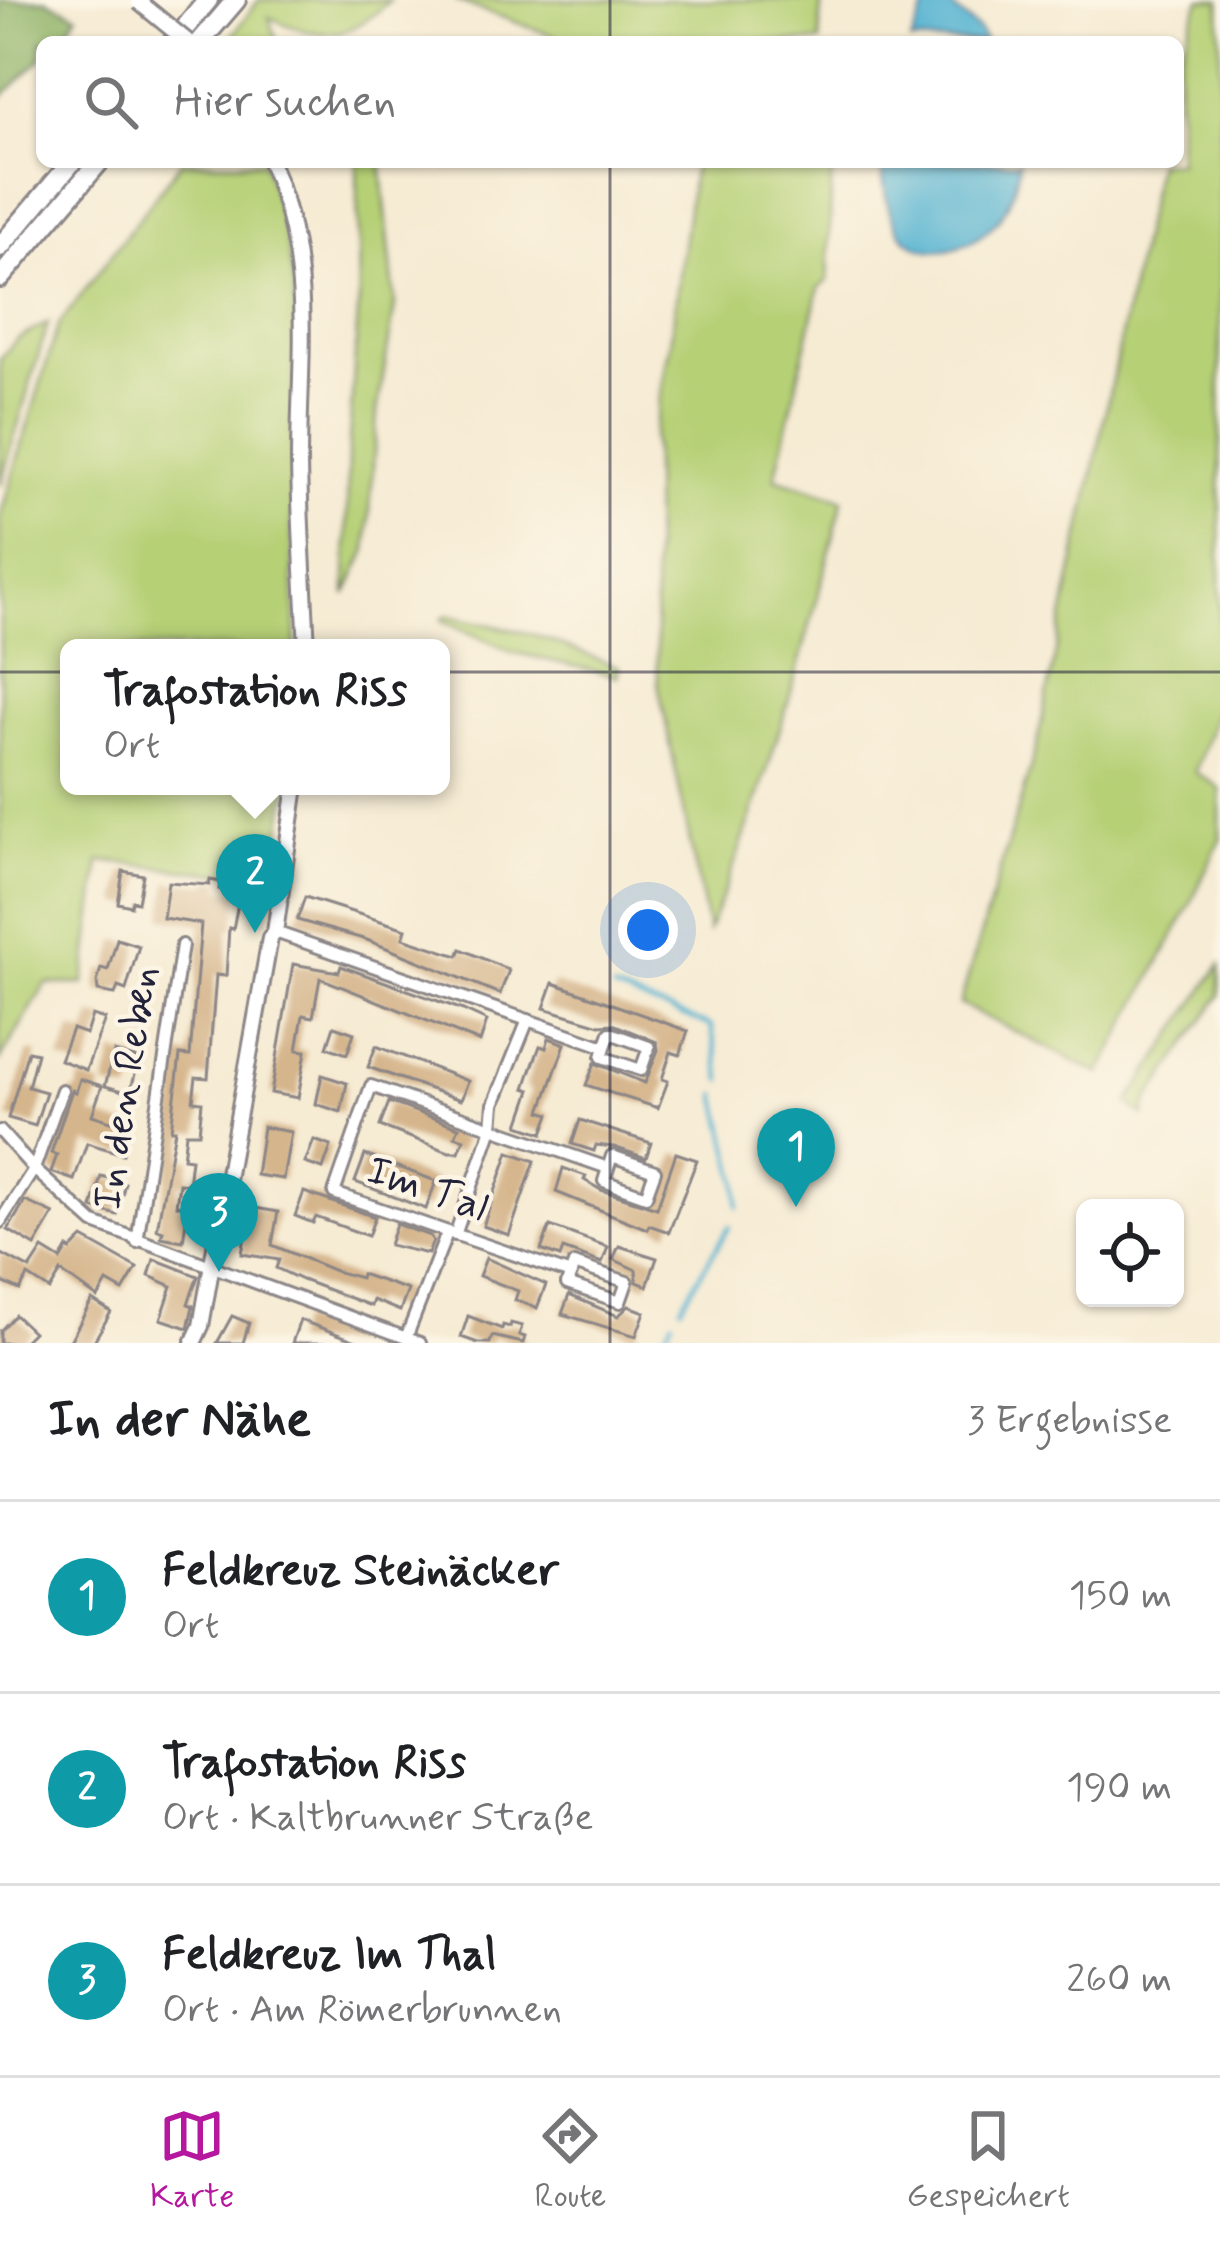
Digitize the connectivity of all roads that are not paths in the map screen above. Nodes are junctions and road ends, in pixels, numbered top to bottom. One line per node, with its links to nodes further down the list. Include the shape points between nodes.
1 (208, 0): 4 (highway)
2 (236, 0): 6 (highway)
3 (138, 1): 5 (street, bridge)
4 (178, 36)
5 (181, 36)
6 (205, 36)
7 (67, 168): 10 (highway)
8 (95, 168): 11 (highway)
9 (273, 168): 12 (street, via 287,200 304,317 299,461)
10 (0, 247)
11 (0, 278)
12 (307, 639)
13 (295, 795): 14 (street)
14 (275, 932): 16 (street); 26 (street)
15 (182, 945): 25 (street, In den Reben)
16 (528, 1020): 17 (street); 19 (street)
17 (605, 1047)
18 (62, 1090): 22 (street)
19 (492, 1128): 21 (street, Im Tal); 24 (street); 24 (street, Im Tal, via 371,1086 334,1193)
20 (0, 1131): 22 (street)
21 (608, 1168): 21 (street, Im Tal, via 612,1156 655,1171 646,1196 604,1181)
22 (34, 1169): 23 (street); 25 (street, via 94,1223)
23 (0, 1222)
24 (451, 1234): 27 (street, Im Tal); 28 (street)
25 (137, 1242): 26 (street)
26 (212, 1266): 28 (street); 29 (street)
27 (571, 1274): 27 (street, Im Tal, via 567,1284 620,1302 627,1282 574,1264)
28 (406, 1338): 30 (street)
29 (193, 1343)
30 (420, 1343)

